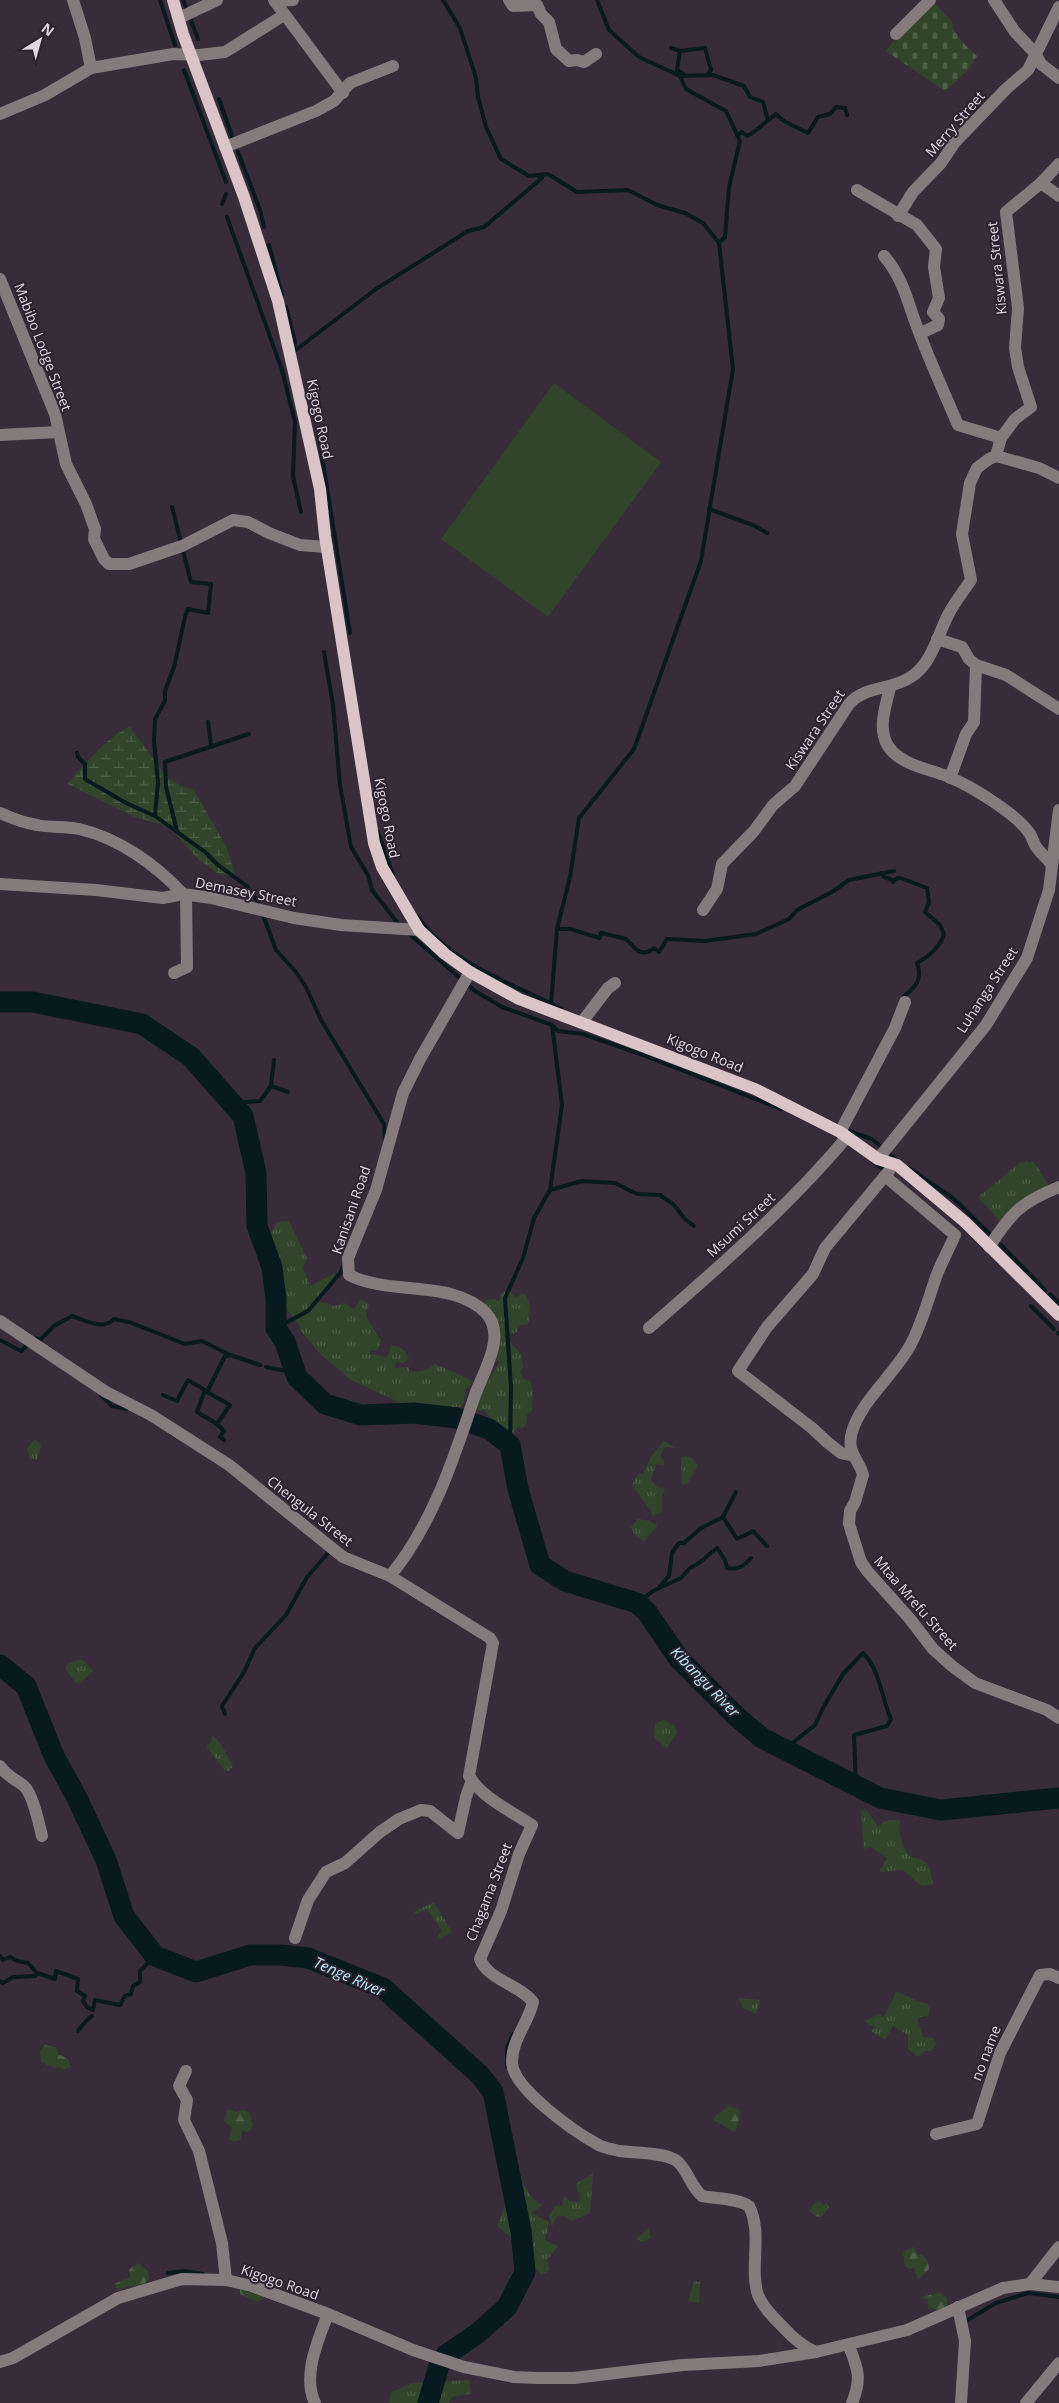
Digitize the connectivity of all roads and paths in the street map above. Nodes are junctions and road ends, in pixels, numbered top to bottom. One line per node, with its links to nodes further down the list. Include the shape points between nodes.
1 (73, 0): 17 (street)
2 (173, 0): 11 (main road, Kigogo Road)
3 (217, 0): 11 (street)
4 (274, 0): 5 (street); 10 (street)
5 (293, 0)
6 (509, 0): 14 (street, via 513,6 537,5 540,8 549,22 556,49 569,61 584,62)
7 (930, 0): 12 (street)
8 (994, 0): 15 (street, via 1015,32)
9 (1059, 7): 15 (street, Merry Street)
10 (284, 15): 13 (street, via 225,52); 19 (street)
11 (179, 18): 13 (main road, Kigogo Road)
12 (896, 34)
13 (190, 54): 17 (street); 21 (main road, Kigogo Road)
14 (596, 54)
15 (1035, 54): 18 (street, via 1048,71); 26 (street, Merry Street, via 1028,70 955,142 941,163 913,192)
16 (393, 66): 19 (street, via 354,81)
17 (91, 68): 20 (street, via 45,95)
18 (1059, 78)
19 (343, 94): 21 (street, via 316,111)
20 (0, 114)
21 (225, 147): 35 (main road, Kigogo Road, via 278,301 320,490)
22 (1059, 164): 23 (street, Kiswara Street)
23 (1041, 183): 25 (street); 32 (street, Kiswara Street, via 1006,212 1018,308 1015,348 1032,407 1015,419)
24 (857, 190): 26 (street)
25 (1059, 196)
26 (898, 216): 29 (street, via 917,225 936,250 934,267 939,298 933,312 939,319 938,324)
27 (884, 256): 29 (street, via 903,286)
28 (0, 279): 30 (street, Mabibo Lodge Street, via 48,396)
29 (921, 333): 32 (street, via 958,425)
30 (58, 432): 31 (street); 35 (street, Mabibo Lodge Street, via 66,464 95,529 94,539 109,564 129,564 182,546 233,520 248,522 300,545)
31 (0, 435)
32 (1001, 438): 33 (street, Kiswara Street)
33 (996, 456): 34 (street, via 1039,468); 36 (street, Kiswara Street, via 977,468 970,483 962,534 970,580)
34 (1059, 478)
35 (327, 547): 47 (main road, Kigogo Road, via 374,843 382,867)
36 (937, 639): 37 (street, via 962,647 968,659); 38 (street, Kiswara Street, via 920,671)
37 (976, 665): 39 (street, via 1006,675); 40 (street, via 974,722 966,734)
38 (890, 687): 40 (street, via 882,728 892,752 904,761); 46 (street, Kiswara Street, via 858,694 843,710 795,786 773,805 754,831 722,864 717,890)
39 (1059, 709)
40 (950, 778): 43 (street, via 977,790 1018,821)
41 (1059, 810): 43 (street, Luhanga Street)
42 (0, 813): 45 (street, Demasey Street, via 38,825 78,828 107,838 131,851 170,880)
43 (1052, 864): 54 (street, Luhanga Street, via 1042,915 1027,958 986,1025)
44 (0, 884): 45 (street, via 79,888 163,898)
45 (184, 895): 47 (street, Demasey Street, via 211,898 294,918); 49 (street, via 186,967)
46 (703, 910)
47 (419, 930): 48 (main road, Kigogo Road)
48 (470, 972): 52 (main road, Kigogo Road, via 519,999); 65 (street, Kanisani Road, via 404,1093 376,1190 352,1247 348,1268 349,1275 370,1282 467,1299 486,1313 493,1324 494,1342 454,1460 420,1533)
49 (174, 973)
50 (615, 983): 52 (street)
51 (905, 1002): 53 (street, Msumi Street)
52 (582, 1022): 53 (main road, Kigogo Road, via 755,1089)
53 (844, 1135): 54 (main road, Kigogo Road); 63 (street, Msumi Street, via 827,1162 777,1213)
54 (878, 1158): 55 (main road, Kigogo Road)
55 (897, 1165): 56 (street); 58 (main road, Kigogo Road)
56 (885, 1176): 59 (street); 64 (street, via 825,1248 803,1287 767,1327 738,1371 841,1453)
57 (1059, 1187): 60 (street, via 1025,1203 1006,1221)
58 (965, 1222): 59 (street, Mtaa Mrefu Street); 60 (main road, Kigogo Road)
59 (955, 1235): 64 (street, Mtaa Mrefu Street, via 910,1345 897,1368 856,1421 851,1435)
60 (989, 1247): 61 (main road, Kigogo Road)
61 (1059, 1315)
62 (0, 1321): 65 (street, Chengula Street, via 106,1392 151,1415 229,1465 343,1557)
63 (649, 1328)
64 (852, 1455): 66 (street, Mtaa Mrefu Street, via 863,1475 850,1511 849,1524 861,1562 868,1572 932,1648 952,1666 975,1683)
65 (390, 1576): 68 (street, Chengula Street, via 492,1640)
66 (1059, 1718)
67 (0, 1766): 69 (street, via 11,1779 26,1788)
68 (471, 1778): 70 (street, via 458,1833 430,1811 421,1810 399,1819 345,1863 326,1872 308,1900); 81 (street, Chagama Street, via 485,1794 532,1824 480,1959 488,1970 533,2002 516,2038 513,2072 562,2122 599,2145 678,2161 702,2196 739,2201 749,2206 755,2225 758,2296 782,2326)
69 (42, 1836)
70 (295, 1938)
71 (1059, 1978): 73 (street, no name, via 1050,1974 1040,1975 1000,2053 977,2124)
72 (186, 2071): 75 (street, via 179,2086 187,2100 184,2120 200,2151 222,2243)
73 (936, 2134)
74 (1059, 2247): 76 (street)
75 (226, 2280): 79 (street, Kigogo Road, via 252,2286); 82 (street, Kigogo Road, via 182,2279 132,2293 92,2311 14,2358)
76 (1030, 2284): 77 (street, Kigogo Road); 78 (street, Kigogo Road, via 1003,2288)
77 (1059, 2287)
78 (958, 2307): 80 (street, Kigogo Road, via 907,2330); 86 (street, via 965,2341)
79 (328, 2314): 81 (street, Kigogo Road, via 413,2350 464,2367 514,2377 574,2378 683,2365 758,2361); 84 (street, via 314,2352 310,2380)
80 (849, 2346): 81 (street, Kigogo Road); 85 (street, via 859,2377 859,2388)
81 (816, 2352)
82 (0, 2362)
83 (1059, 2363): 87 (street)
84 (315, 2403)
85 (852, 2403)
86 (961, 2403)
87 (1026, 2403)

